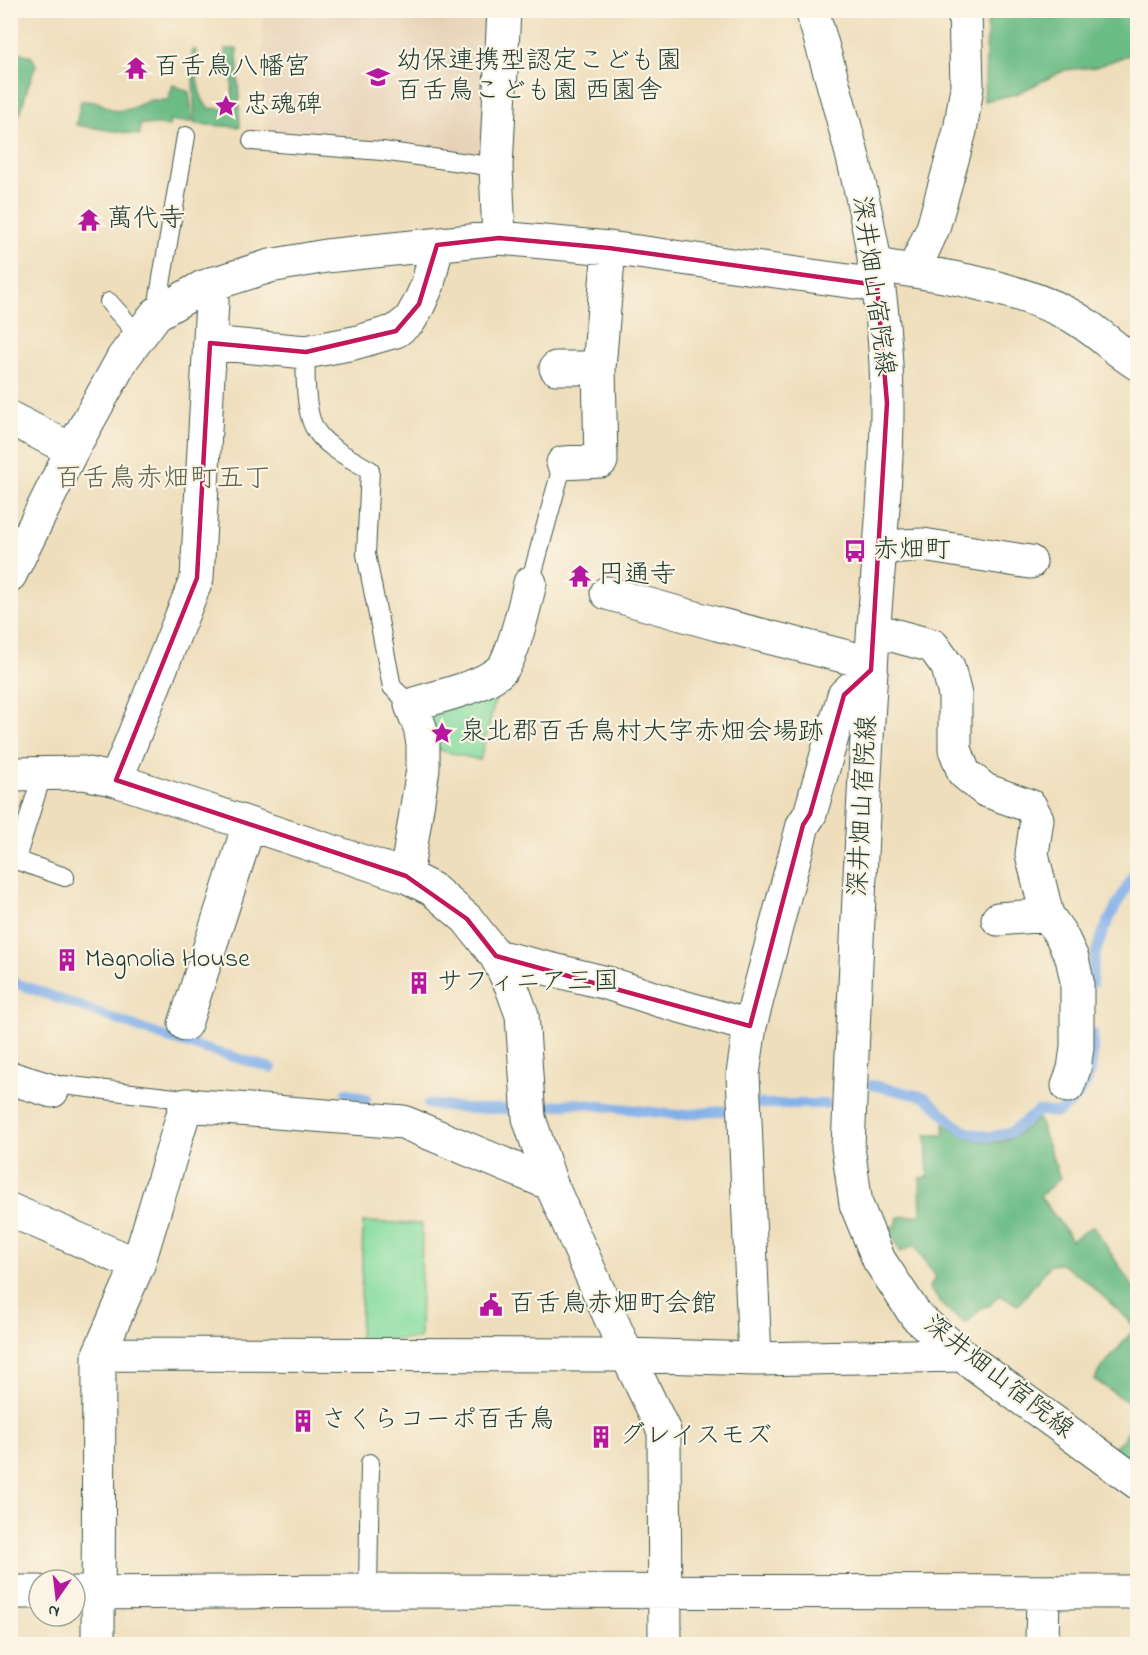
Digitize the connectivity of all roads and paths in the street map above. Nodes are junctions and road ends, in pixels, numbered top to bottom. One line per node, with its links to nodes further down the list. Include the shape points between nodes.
1 (504, 10): 6 (street)
2 (812, 10): 11 (street, 深井畑山宿院線, via 840,105)
3 (965, 10): 10 (street, via 967,87 960,131 933,228)
4 (186, 136): 14 (lane)
5 (252, 141): 6 (lane, via 382,151)
6 (496, 167): 7 (street)
7 (499, 238): 8 (street); 9 (street)
8 (437, 244): 12 (street, via 270,266); 16 (street, via 428,284 410,320 396,331)
9 (609, 248): 11 (street); 19 (street)
10 (914, 270): 11 (street); 17 (street, via 1032,299 1068,314)
11 (876, 275): 23 (street, 深井畑山宿院線, via 887,404)
12 (213, 284): 14 (street); 15 (street)
13 (110, 302): 14 (lane)
14 (148, 325): 21 (street, via 123,358)
15 (210, 343): 16 (street); 32 (street, via 196,578)
16 (306, 352): 30 (lane, via 305,378 314,428 328,444 370,470 366,554 392,687)
17 (1137, 364)
18 (556, 368): 19 (street)
19 (599, 368): 22 (street, via 601,461)
20 (10, 418): 21 (street)
21 (72, 450): 25 (street)
22 (563, 463): 26 (lane)
23 (879, 547): 24 (street, via 923,545); 28 (street, 深井畑山宿院線)
24 (1030, 562)
25 (10, 576)
26 (531, 583): 30 (street, via 503,669 481,683)
27 (607, 593): 29 (street)
28 (874, 630): 29 (street, 深井畑山宿院線); 37 (street, via 933,646 948,667 955,695 955,749 964,773 985,790 1030,806 1037,819 1032,854)
29 (871, 666): 41 (street, via 844,695 810,814 803,825); 51 (street, 深井畑山宿院線, via 848,1147 856,1204 879,1260 916,1316)
30 (411, 705): 35 (street, via 420,727 423,769)
31 (26, 774): 32 (street, via 84,773); 34 (lane)
32 (117, 780): 33 (street)
33 (249, 825): 35 (street); 40 (street)
34 (13, 858): 36 (lane)
35 (406, 876): 39 (street, via 432,889 467,919)
36 (65, 877)
37 (1047, 915): 38 (street); 43 (street, via 1072,958 1077,981 1077,1047)
38 (998, 919)
39 (496, 956): 41 (street, via 607,983); 46 (street, via 522,1015 529,1118)
40 (185, 1024)
41 (750, 1026): 52 (street, via 743,1074)
42 (10, 1078): 44 (street)
43 (1068, 1086)
44 (52, 1091): 45 (lane, via 63,1085 175,1098)
45 (186, 1105): 46 (street, via 403,1122); 48 (street)
46 (551, 1184): 50 (street)
47 (10, 1210): 48 (street)
48 (138, 1264): 49 (street)
49 (99, 1354): 50 (street); 61 (street)
50 (627, 1355): 52 (street); 58 (street, via 664,1431)
51 (962, 1355): 52 (street); 54 (street, 深井畑山宿院線)
52 (755, 1359)
53 (370, 1463): 55 (lane)
54 (1137, 1483)
55 (368, 1591): 58 (street); 61 (street)
56 (10, 1592): 57 (street)
57 (27, 1592)
58 (664, 1592): 59 (street); 63 (street)
59 (1043, 1592): 60 (street); 64 (street)
60 (1137, 1592)
61 (87, 1593): 62 (street)
62 (98, 1644)
63 (665, 1644)
64 (1042, 1644)

